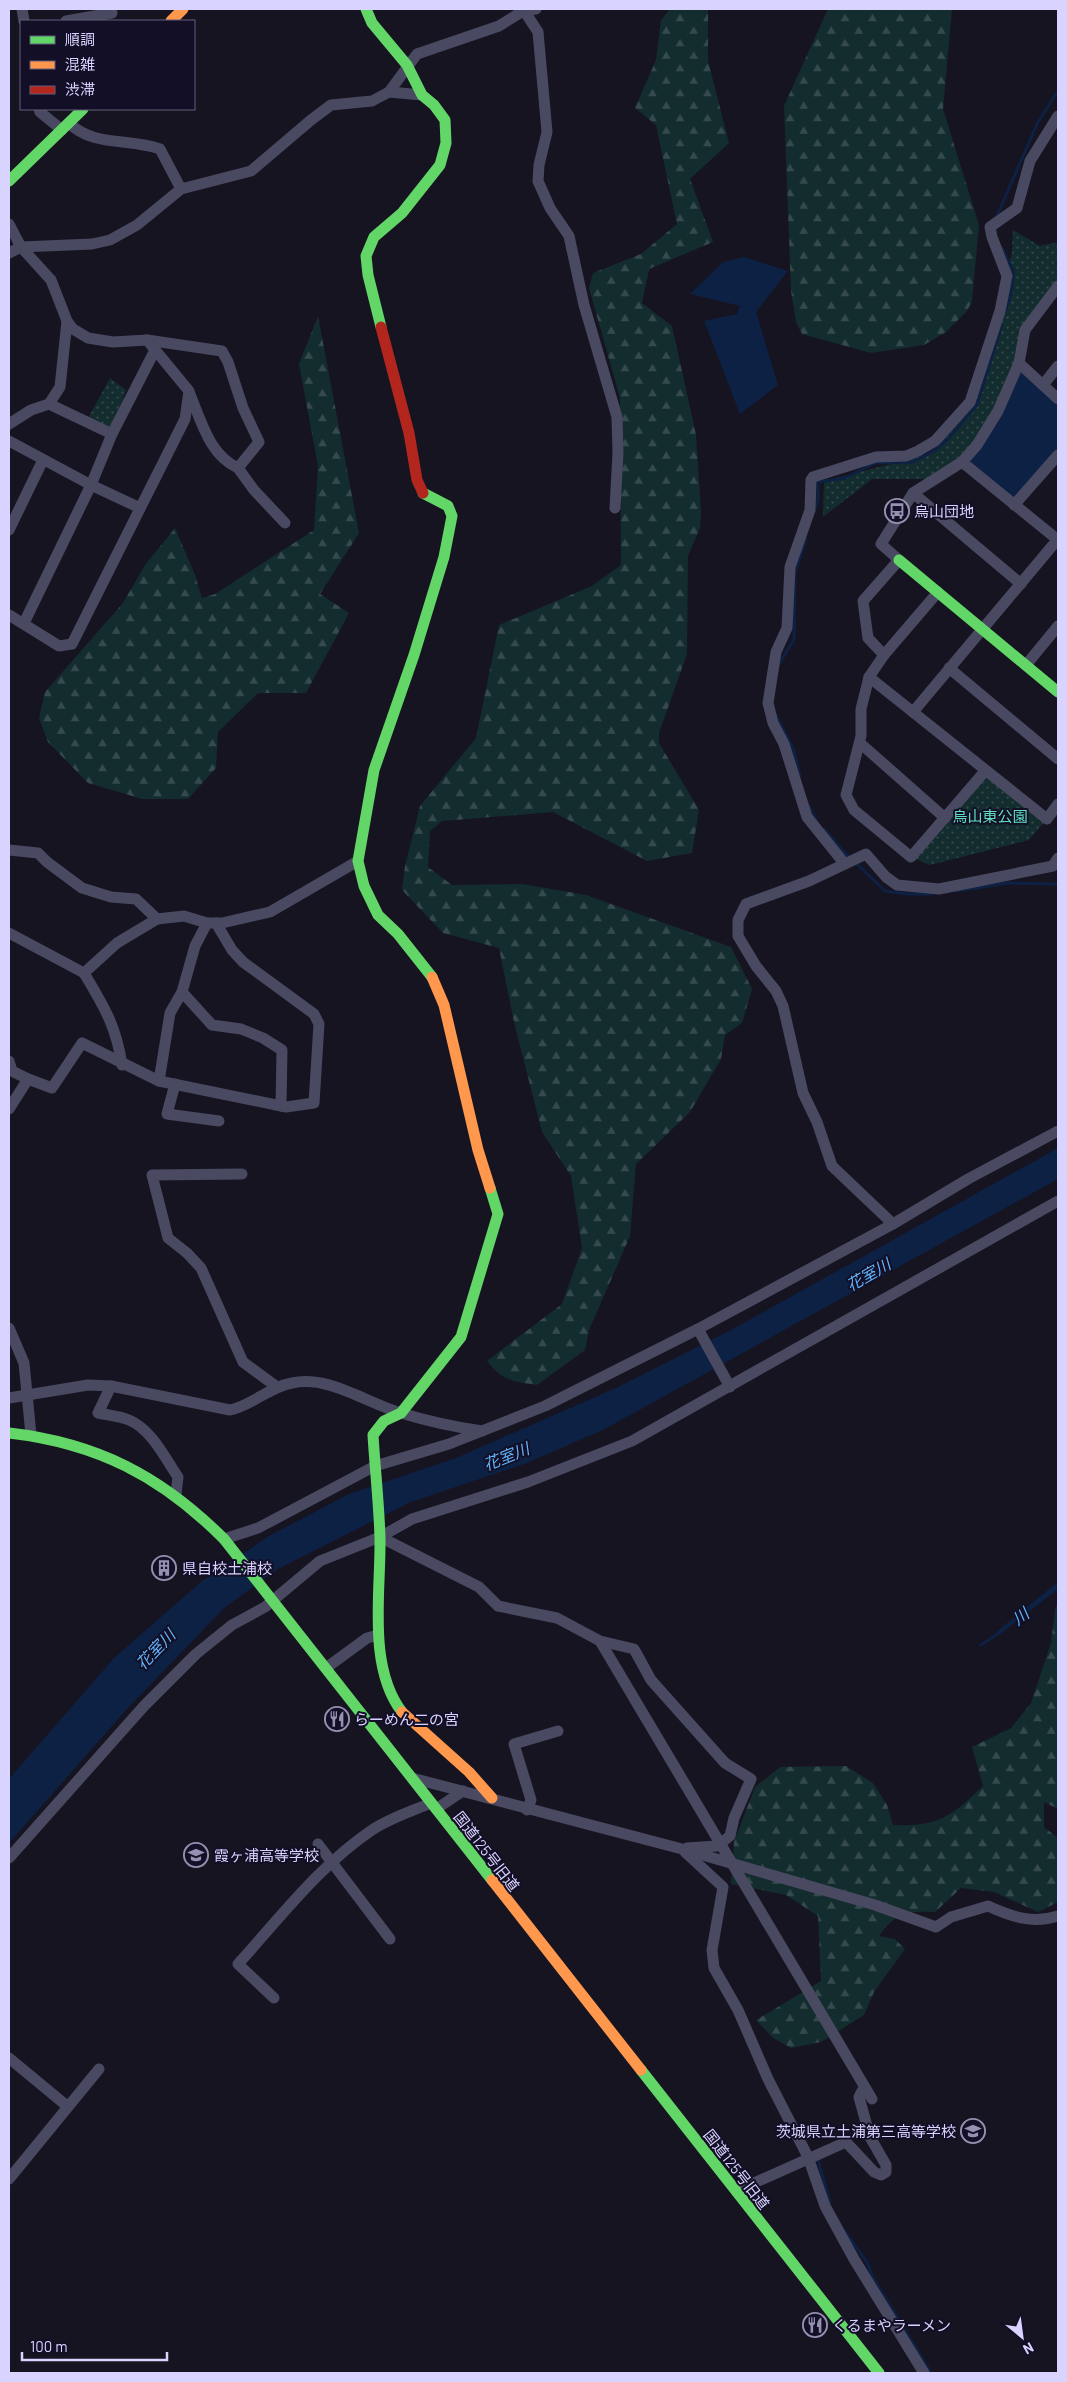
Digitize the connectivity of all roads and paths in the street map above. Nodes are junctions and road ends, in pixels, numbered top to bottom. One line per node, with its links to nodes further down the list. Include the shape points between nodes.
1 (111, 9): 6 (street, via 112,13)
2 (183, 9): 7 (street)
3 (366, 9): 8 (street, via 372,23)
4 (536, 9): 5 (street)
5 (523, 10): 8 (street, via 500,26 417,54); 41 (street, via 538,32 547,132 538,181 550,208 569,236 584,305 617,417)
6 (72, 20)
7 (172, 20)
8 (407, 65): 9 (street); 10 (street)
9 (389, 92): 10 (street); 16 (street, via 372,101 331,105 251,171)
10 (422, 95): 65 (street, via 445,120 446,143 440,166 402,213 374,237 366,256 368,275 409,433 417,480 423,493 448,506 452,516 444,557 414,655 374,770)
11 (39, 110): 14 (street)
12 (82, 110): 14 (street)
13 (1058, 116): 66 (street, via 1030,161 1017,208 990,227 1007,276 1000,311 970,402 935,441 918,451 906,456 876,457 811,480 810,510 790,567 787,628 776,652 768,703 807,817)
14 (65, 126): 15 (street); 16 (street, via 91,138 144,143 160,149)
15 (9, 182)
16 (181, 189): 18 (street, via 137,225 110,240 92,244)
17 (9, 224): 18 (street)
18 (20, 247): 19 (street); 21 (street, via 50,280)
19 (9, 253)
20 (1058, 286): 24 (street, via 1025,330)
21 (67, 321): 22 (street, via 88,338 113,342); 29 (street, via 60,387)
22 (147, 340): 23 (street); 36 (street, via 222,351 243,408 260,442)
23 (155, 350): 27 (street); 31 (street)
24 (1018, 363): 26 (street); 35 (street, via 998,411)
25 (1058, 366): 26 (street)
26 (1043, 386): 28 (street)
27 (189, 391): 36 (street, via 213,447 225,462); 40 (street, via 185,419)
28 (1058, 399)
29 (48, 404): 30 (street); 31 (street)
30 (9, 424)
31 (112, 434): 37 (street)
32 (9, 440): 34 (street)
33 (1058, 455): 39 (street)
34 (42, 460): 37 (street); 43 (street)
35 (962, 462): 38 (street); 39 (street)
36 (238, 468): 42 (street)
37 (91, 485): 40 (street); 49 (street)
38 (913, 493): 45 (street, via 881,544); 46 (street)
39 (1014, 505): 44 (street)
40 (140, 508): 49 (street, via 72,644 59,646)
41 (615, 508)
42 (285, 523)
43 (9, 530)
44 (1058, 540): 46 (street)
45 (899, 560): 47 (street); 52 (street, via 863,601 868,638)
46 (1021, 584): 51 (street)
47 (938, 592): 51 (street); 52 (street)
48 (9, 615): 49 (street)
49 (24, 623)
50 (1058, 626): 53 (street)
51 (983, 629): 53 (street); 54 (street)
52 (884, 655): 55 (street)
53 (1026, 665): 56 (street)
54 (949, 668): 57 (street); 59 (street)
55 (868, 677): 57 (street); 58 (street, via 860,709)
56 (1058, 692)
57 (913, 712): 60 (street)
58 (860, 743): 62 (street); 62 (street, via 846,794 854,810 911,857)
59 (1058, 759)
60 (985, 772): 61 (street, via 1047,819); 62 (street)
61 (1058, 804)
62 (945, 818)
63 (9, 850): 67 (street, via 38,853 82,888 111,897 136,899)
64 (1058, 858): 66 (street, via 1053,866 939,888 896,885 866,854)
65 (358, 861): 68 (street, via 270,912); 91 (street, via 364,886 378,915 398,934 433,978 498,1214 461,1337)
66 (844, 863): 83 (street, via 809,881 746,904 738,920 738,936 783,1006 803,1093 832,1166)
67 (157, 919): 68 (street, via 184,916); 70 (street, via 117,943)
68 (212, 923): 71 (street, via 195,946); 77 (street, via 243,962 314,1014 319,1024 314,1104)
69 (9, 933): 70 (street)
70 (84, 973): 73 (street, via 109,1014)
71 (182, 992): 75 (street, via 170,1013); 77 (street, via 212,1025 241,1029 282,1050)
72 (9, 1061): 74 (street, via 12,1071)
73 (122, 1065): 74 (street, via 82,1043 52,1088); 75 (street)
74 (28, 1079): 78 (street)
75 (159, 1081): 76 (street)
76 (175, 1084): 77 (street); 79 (street, via 167,1114)
77 (281, 1106)
78 (9, 1109)
79 (220, 1121)
80 (1058, 1131): 83 (street)
81 (242, 1174): 87 (street, via 152,1175 168,1238 201,1268 242,1362)
82 (1058, 1201): 88 (street)
83 (893, 1224): 85 (street)
84 (9, 1328): 89 (street, via 24,1363)
85 (698, 1329): 88 (street); 92 (street, via 545,1406)
86 (111, 1386): 87 (street, via 230,1410 244,1407); 89 (street, via 79,1386); 96 (street, via 98,1412 130,1420 140,1426 178,1476)
87 (277, 1387): 91 (street, via 293,1382 321,1382)
88 (730, 1387): 97 (street, via 632,1441 528,1482)
89 (26, 1396): 90 (street); 94 (street)
90 (9, 1398)
91 (401, 1413): 92 (street); 95 (street, via 386,1418 373,1435)
92 (484, 1431): 95 (street)
93 (9, 1433): 94 (street, 国道125号旧道)
94 (31, 1435): 96 (street, 国道125号旧道, via 72,1444 111,1459)
95 (375, 1472): 97 (street); 98 (street, via 258,1528)
96 (176, 1494): 98 (street, 国道125号旧道)
97 (380, 1532): 99 (street, via 320,1561); 100 (street); 101 (street, via 479,1587 498,1606 556,1618)
98 (224, 1539): 99 (street, 国道125号旧道)
99 (270, 1597): 102 (street, 国道125号旧道); 112 (street, via 196,1654 114,1739)
100 (378, 1635): 102 (street, via 367,1638); 106 (street, via 385,1678 400,1710)
101 (600, 1641): 110 (street); 110 (street, via 634,1649 651,1680 725,1763 751,1779 730,1836)
102 (326, 1668): 104 (street, 国道125号旧道)
103 (558, 1730): 108 (street, via 514,1744 531,1800)
104 (412, 1778): 105 (street); 107 (street, 国道125号旧道)
105 (464, 1791): 106 (street); 107 (street)
106 (492, 1798): 108 (street)
107 (434, 1806): 113 (street, via 379,1826); 125 (street, 国道125号旧道)
108 (527, 1810): 111 (street)
109 (318, 1844): 113 (street)
110 (720, 1844): 111 (street); 114 (street)
111 (682, 1849): 114 (street); 123 (street, via 723,1887 712,1950 714,1968 738,2010 768,2079)
112 (9, 1858)
113 (331, 1863): 116 (street); 117 (street, via 238,1964)
114 (732, 1865): 115 (street, via 875,1905 936,1927 951,1917 988,1906 1009,1915 1042,1921); 121 (street)
115 (1058, 1916)
116 (390, 1939)
117 (274, 1998)
118 (9, 2058): 122 (street)
119 (99, 2068): 122 (street)
120 (862, 2091): 123 (street, via 859,2097 870,2138 886,2166 886,2172 881,2175 874,2172 846,2142)
121 (872, 2099)
122 (67, 2106): 124 (street)
123 (808, 2157): 125 (street); 127 (street, via 825,2206)
124 (9, 2179)
125 (736, 2191): 126 (street, 国道125号旧道)
126 (879, 2373)
127 (924, 2373)

